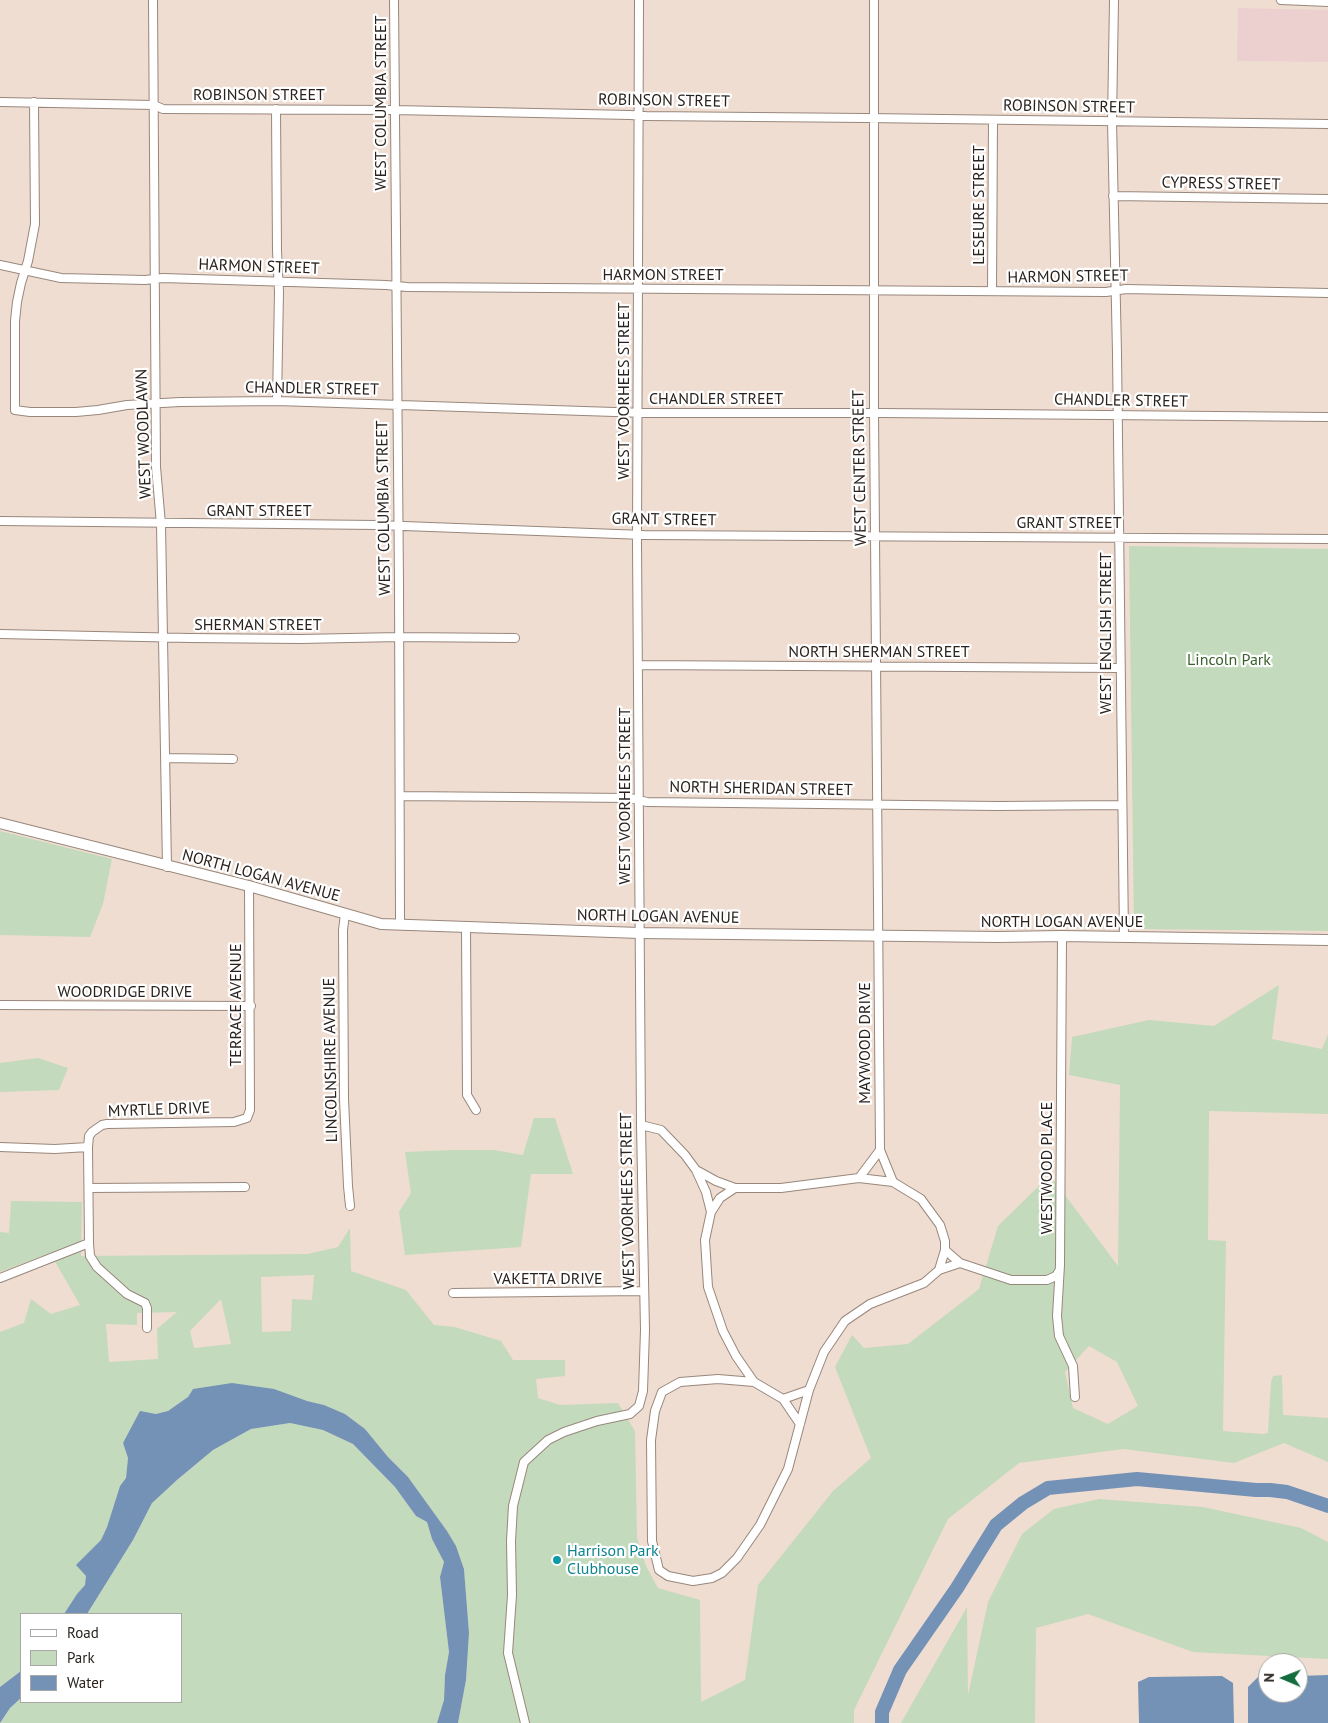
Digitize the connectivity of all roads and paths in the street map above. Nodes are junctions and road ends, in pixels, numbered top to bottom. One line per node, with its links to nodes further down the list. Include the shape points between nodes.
1 (153, 0): 10 (street, WEST WOODLAWN)
2 (394, 0): 12 (street, WEST COLUMBIA STREET)
3 (639, 0): 13 (street, WEST VOORHEES STREET)
4 (874, 0): 14 (street, WEST CENTER STREET)
5 (1114, 0): 16 (street, WEST ENGLISH STREET)
6 (1281, 0): 7 (street)
7 (1328, 2)
8 (0, 102): 9 (street, ROBINSON STREET)
9 (34, 102): 10 (street, ROBINSON STREET); 21 (street, via 35,224)
10 (154, 105): 11 (street, ROBINSON STREET, via 163,108); 22 (street, WEST WOODLAWN)
11 (276, 109): 12 (street, ROBINSON STREET); 23 (street)
12 (394, 110): 13 (street, ROBINSON STREET); 24 (street, WEST COLUMBIA STREET)
13 (638, 116): 14 (street, ROBINSON STREET); 25 (street, WEST VOORHEES STREET)
14 (874, 118): 15 (street, ROBINSON STREET); 26 (street, WEST CENTER STREET)
15 (993, 120): 16 (street, ROBINSON STREET); 27 (street, LESEURE STREET)
16 (1112, 121): 17 (street, ROBINSON STREET); 18 (street, WEST ENGLISH STREET)
17 (1328, 124)
18 (1113, 196): 19 (street, CYPRESS STREET); 28 (street, WEST ENGLISH STREET)
19 (1328, 199)
20 (0, 266): 21 (street, HARMON STREET)
21 (25, 271): 22 (street, HARMON STREET, via 61,278); 31 (street, CHANDLER STREET, via 15,321 15,410 76,412)
22 (155, 278): 23 (street, HARMON STREET); 31 (street, WEST WOODLAWN)
23 (278, 282): 24 (street, HARMON STREET); 30 (street)
24 (396, 286): 25 (street, HARMON STREET); 32 (street, WEST COLUMBIA STREET)
25 (638, 289): 26 (street, HARMON STREET); 33 (street, WEST VOORHEES STREET)
26 (873, 291): 27 (street, HARMON STREET); 34 (street, WEST CENTER STREET)
27 (992, 291): 28 (street, HARMON STREET)
28 (1116, 291): 29 (street, HARMON STREET); 35 (street, WEST ENGLISH STREET)
29 (1328, 293)
30 (277, 401): 31 (street, CHANDLER STREET); 32 (street, CHANDLER STREET)
31 (155, 403): 38 (street, WEST WOODLAWN)
32 (397, 405): 33 (street, CHANDLER STREET); 39 (street, WEST COLUMBIA STREET)
33 (638, 412): 34 (street, CHANDLER STREET); 40 (street, WEST VOORHEES STREET)
34 (874, 413): 35 (street, CHANDLER STREET); 41 (street, WEST CENTER STREET)
35 (1118, 414): 36 (street, CHANDLER STREET); 42 (street, WEST ENGLISH STREET)
36 (1328, 417)
37 (0, 520): 38 (street, GRANT STREET)
38 (161, 524): 39 (street, GRANT STREET); 46 (street, WEST WOODLAWN)
39 (398, 526): 40 (street, GRANT STREET); 45 (street, WEST COLUMBIA STREET)
40 (637, 534): 41 (street, GRANT STREET); 48 (street, WEST VOORHEES STREET)
41 (875, 537): 42 (street, GRANT STREET); 49 (street, WEST CENTER STREET)
42 (1119, 537): 43 (street, GRANT STREET); 50 (street, WEST ENGLISH STREET)
43 (1328, 539)
44 (0, 634): 46 (street, SHERMAN STREET)
45 (399, 636): 46 (street, SHERMAN STREET, via 300,639); 47 (street, SHERMAN STREET); 53 (street, WEST COLUMBIA STREET)
46 (163, 637): 51 (street, WEST WOODLAWN)
47 (515, 638)
48 (638, 665): 49 (street, NORTH SHERMAN STREET); 54 (street, WEST VOORHEES STREET)
49 (876, 666): 50 (street, NORTH SHERMAN STREET); 55 (street, WEST CENTER STREET)
50 (1120, 668): 56 (street, WEST ENGLISH STREET)
51 (166, 758): 52 (street); 58 (street, WEST WOODLAWN)
52 (233, 759)
53 (400, 796): 54 (street, NORTH SHERIDAN STREET); 61 (street, WEST COLUMBIA STREET)
54 (639, 800): 55 (street, NORTH SHERIDAN STREET); 63 (street, WEST VOORHEES STREET)
55 (877, 804): 56 (street, NORTH SHERIDAN STREET); 64 (street, WEST CENTER STREET)
56 (1122, 806): 66 (street, WEST ENGLISH STREET)
57 (0, 823): 58 (street, NORTH LOGAN AVENUE)
58 (167, 867): 59 (street, NORTH LOGAN AVENUE)
59 (249, 886): 60 (street, NORTH LOGAN AVENUE); 69 (street, TERRACE AVENUE)
60 (345, 914): 61 (street, NORTH LOGAN AVENUE, via 380,924); 82 (street, LINCOLNSHIRE AVENUE, via 344,1099)
61 (400, 925): 62 (street, NORTH LOGAN AVENUE)
62 (466, 927): 63 (street, NORTH LOGAN AVENUE); 70 (street, via 467,1095)
63 (640, 933): 64 (street, NORTH LOGAN AVENUE); 72 (street, WEST VOORHEES STREET)
64 (878, 936): 65 (street, NORTH LOGAN AVENUE); 75 (street, MAYWOOD DRIVE)
65 (1062, 936): 66 (street, NORTH LOGAN AVENUE); 88 (street, WESTWOOD PLACE)
66 (1124, 937): 67 (street, NORTH LOGAN AVENUE)
67 (1328, 940)
68 (0, 1005): 69 (street, WOODRIDGE DRIVE)
69 (251, 1006): 71 (street, TERRACE AVENUE, via 250,1110)
70 (476, 1110)
71 (244, 1120): 74 (street, MYRTLE DRIVE, via 107,1124 92,1132)
72 (641, 1125): 76 (street, via 661,1130); 90 (street, WEST VOORHEES STREET)
73 (0, 1147): 74 (street)
74 (88, 1147): 80 (street)
75 (880, 1150): 77 (street); 78 (street, MAYWOOD DRIVE)
76 (696, 1170): 81 (street); 83 (street)
77 (859, 1178): 78 (street); 81 (street, via 781,1188)
78 (893, 1182): 85 (street, via 921,1198 940,1225)
79 (245, 1187): 80 (street)
80 (89, 1188): 84 (street)
81 (735, 1188): 83 (street, via 720,1198)
82 (350, 1206)
83 (711, 1212): 93 (street, via 705,1265 708,1288 723,1331)
84 (89, 1243): 89 (street); 92 (street, via 90,1256 97,1267 127,1294 145,1303)
85 (945, 1250): 86 (street); 87 (street)
86 (960, 1262): 87 (street); 88 (street, via 1011,1280 1046,1280)
87 (939, 1270): 94 (street, via 924,1283 870,1304 845,1321 824,1352)
88 (1059, 1271): 95 (street, WESTWOOD PLACE, via 1058,1336 1073,1366)
89 (0, 1278)
90 (643, 1291): 91 (street, VAKETTA DRIVE); 98 (street, WEST VOORHEES STREET, via 643,1391 639,1406 630,1414 564,1432 548,1440 524,1462 514,1506 508,1653)
91 (453, 1293)
92 (146, 1328)
93 (754, 1382): 96 (street); 97 (street, via 718,1379 680,1382 663,1391 655,1411 651,1440 652,1541 660,1570 668,1576 693,1581 722,1573 737,1558 760,1526 788,1469)
94 (809, 1390): 96 (street); 97 (street)
95 (1076, 1397)
96 (783, 1399): 97 (street)
97 (800, 1424)
98 (525, 1723)

